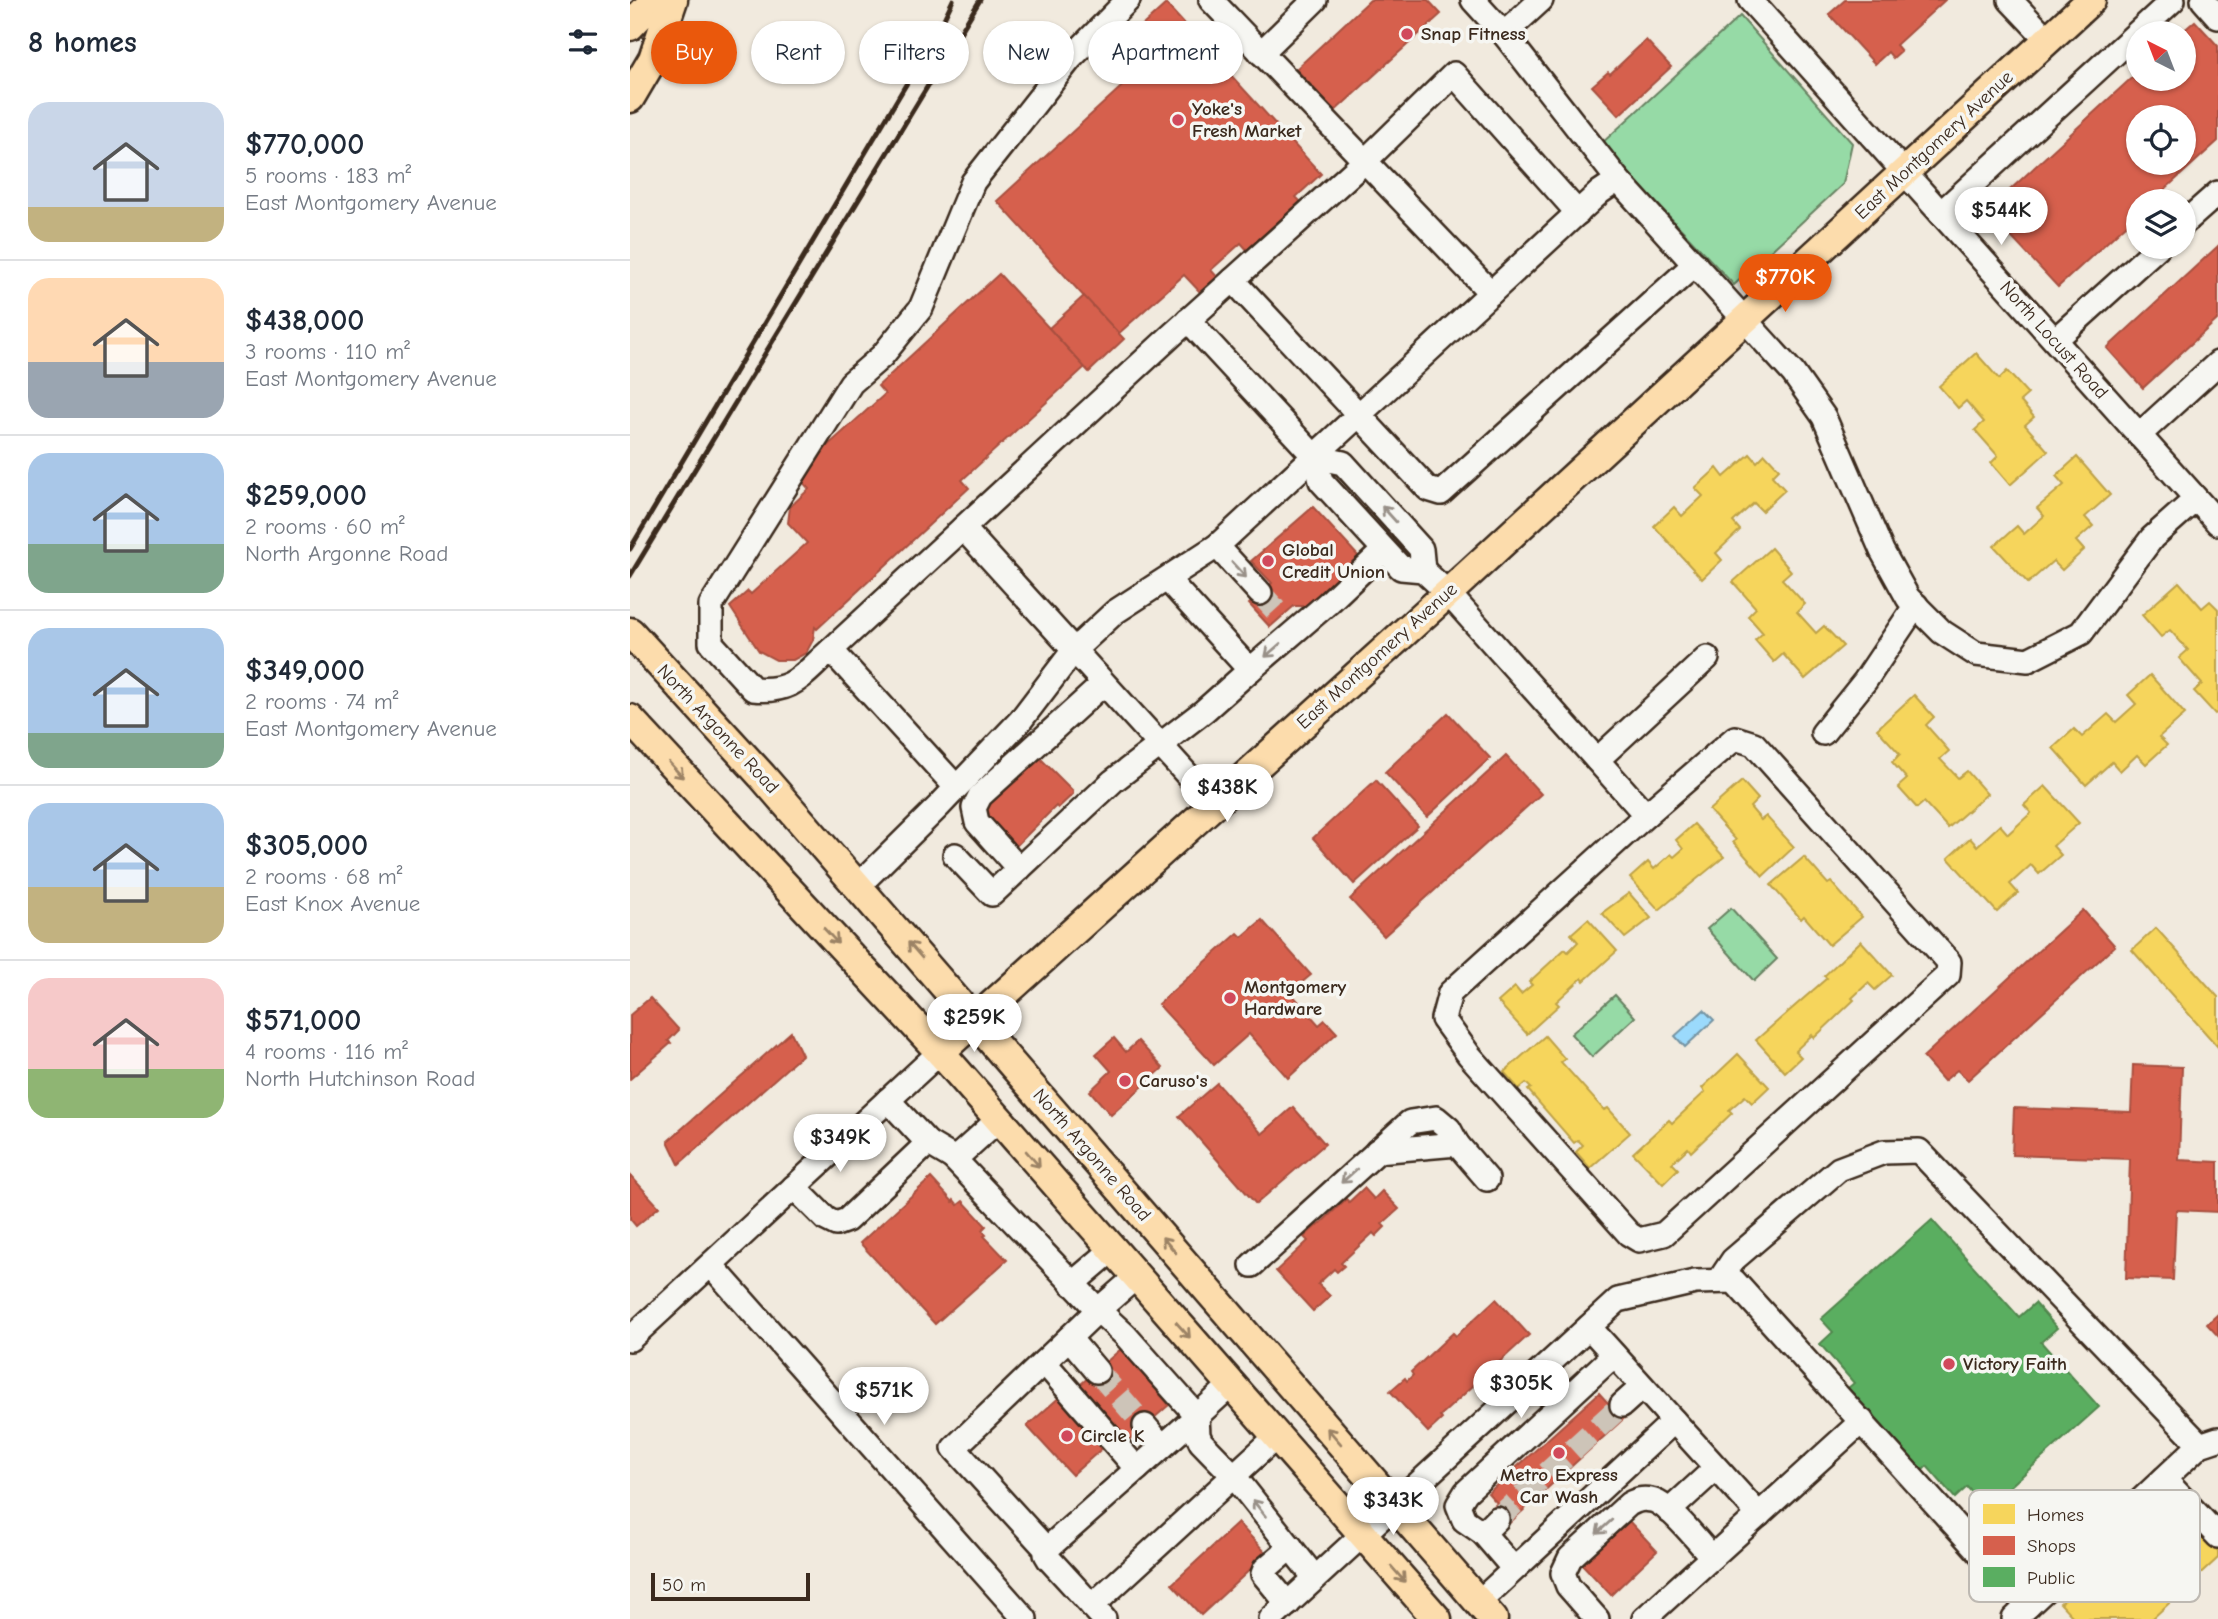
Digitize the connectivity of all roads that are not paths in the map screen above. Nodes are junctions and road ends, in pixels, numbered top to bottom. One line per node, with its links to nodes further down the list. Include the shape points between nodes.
1 (655, 0): 14 (main road)
2 (673, 0): 18 (main road, via 653,60)
3 (1128, 0): 48 (street, via 1070,59 973,182 921,309 882,356 851,383 711,605 711,643 753,689 788,687)
4 (1315, 0): 17 (street)
5 (1473, 0): 15 (street)
6 (1541, 0): 15 (street)
7 (2010, 0): 16 (street)
8 (2091, 0): 16 (main road, East Montgomery Avenue)
9 (2173, 0): 25 (street)
10 (2203, 0): 13 (street)
11 (1222, 4): 17 (street)
12 (1762, 4): 20 (street, North Locust Road)
13 (2218, 17)
14 (630, 26)
15 (1504, 34): 21 (street)
16 (2048, 40): 20 (main road, East Montgomery Avenue)
17 (1261, 52): 19 (street)
18 (630, 98)
19 (1364, 162): 24 (street, via 1454,74); 28 (street); 29 (street)
20 (1905, 172): 25 (street, North Locust Road); 30 (main road, East Montgomery Avenue)
21 (1618, 180): 24 (street); 27 (street)
22 (2218, 193): 23 (street)
23 (2196, 212)
24 (1578, 213): 29 (street)
25 (1941, 213): 32 (street, North Locust Road)
26 (2145, 259): 32 (street)
27 (1695, 264): 30 (street); 34 (street, via 1441,493 1428,489)
28 (1233, 280): 31 (street); 34 (street)
29 (1491, 293): 34 (street)
30 (1744, 318): 45 (main road, East Montgomery Avenue); 46 (street, via 1793,373 1824,417 1882,551)
31 (1188, 320): 36 (street); 39 (street)
32 (2055, 340): 35 (street, North Locust Road)
33 (2218, 363): 35 (street)
34 (1360, 415): 36 (street)
35 (2139, 435): 37 (street, North Locust Road)
36 (1315, 457): 40 (street); 41 (street, via 1321,481); 42 (street, one-way to 36, via 1421,549 1343,463)
37 (2196, 499): 38 (street, North Locust Road); 46 (street, via 2152,538 2081,633 2028,660 1976,654 1942,632)
38 (2218, 523)
39 (962, 528): 48 (street); 49 (street)
40 (1217, 546): 43 (street); 44 (street, one-way to 44)
41 (1383, 551): 42 (street, via 1401,568); 51 (street, one-way to 51, via 1328,603 1288,624)
42 (1423, 570): 45 (street)
43 (1168, 580): 49 (street, via 1115,612); 51 (street)
44 (1260, 593)
45 (1448, 593): 56 (street); 58 (main road, East Montgomery Avenue)
46 (1916, 605): 54 (street)
47 (630, 632): 62 (main road, North Argonne Road)
48 (831, 650): 57 (street)
49 (1074, 650): 52 (street); 57 (street, via 1020,721)
50 (1707, 658): 56 (street)
51 (1250, 670): 55 (street)
52 (1103, 684): 55 (street); 61 (street, via 980,796 974,808 976,822)
53 (630, 719): 64 (main road, one-way to 64)
54 (1824, 733)
55 (1158, 745): 58 (street); 61 (street)
56 (1597, 760): 59 (street)
57 (956, 787): 62 (street)
58 (1213, 803): 63 (main road, East Montgomery Avenue)
59 (1646, 815): 59 (street, via 1450,993 1443,1019 1469,1055 1639,1240 1664,1234 1948,975 1949,962 1754,744 1735,737)
60 (955, 855): 61 (street, via 992,894)
61 (1018, 869)
62 (858, 886): 63 (main road, North Argonne Road, one-way to 62)
63 (975, 1020): 64 (main road, East Montgomery Avenue); 100 (main road, North Argonne Road, one-way to 63)
64 (940, 1052): 65 (street, East Montgomery Avenue); 66 (main road)
65 (888, 1100): 67 (street); 70 (street, East Montgomery Avenue)
66 (999, 1119): 68 (street); 71 (main road, one-way to 71)
67 (928, 1143): 68 (street); 70 (street, via 847,1220 836,1224)
68 (954, 1158): 76 (street)
69 (1487, 1179): 73 (street, one-way to 73, via 1436,1118 1410,1122)
70 (794, 1187): 72 (street, East Montgomery Avenue)
71 (1112, 1250): 74 (main road); 76 (street)
72 (711, 1265): 80 (street, East Montgomery Avenue); 116 (street)
73 (1252, 1265)
74 (1136, 1277): 77 (street); 84 (main road, one-way to 84)
75 (1719, 1281): 78 (street, via 1618,1300); 89 (street, via 1734,1281); 92 (street, via 1733,1260 1839,1169 1884,1152 1919,1151)
76 (1072, 1284): 77 (street)
77 (1098, 1310): 79 (street); 87 (street)
78 (1589, 1327): 81 (street); 100 (street)
79 (1069, 1338): 82 (street); 83 (street)
80 (630, 1339)
81 (1614, 1354): 85 (street); 110 (street, via 1466,1492 1458,1505 1464,1520 1490,1526)
82 (1044, 1362): 95 (street); 107 (street, via 954,1448)
83 (1097, 1371)
84 (1232, 1384): 87 (street); 91 (main road)
85 (1642, 1387): 86 (street); 88 (street)
86 (1622, 1405)
87 (1197, 1416): 93 (street); 96 (street, via 1201,1442)
88 (1674, 1421): 94 (street); 110 (street)
89 (1862, 1422): 102 (street); 108 (street)
90 (1145, 1426): 93 (street)
91 (1277, 1436): 96 (street); 104 (main road)
92 (2209, 1442): 97 (street)
93 (1162, 1446): 95 (street)
94 (1716, 1468): 101 (street); 102 (street)
95 (1137, 1469): 107 (street)
96 (1234, 1476): 106 (street, one-way to 96); 114 (street)
97 (2164, 1479): 98 (street); 99 (street)
98 (2152, 1490)
99 (2175, 1490)
100 (1394, 1507): 104 (street); 113 (main road, North Argonne Road)
101 (1669, 1511): 109 (street); 117 (street, one-way to 117, via 1654,1500 1639,1499 1570,1558 1563,1573 1568,1586)
102 (1759, 1515): 109 (street)
103 (2200, 1516): 105 (street)
104 (1363, 1534): 111 (street); 115 (main road, one-way to 115)
105 (2218, 1535)
106 (1291, 1547): 111 (street); 112 (street, via 1263,1574)
107 (1048, 1550): 114 (street, via 1049,1559)
108 (1969, 1550)
109 (1712, 1558): 118 (street)
110 (1514, 1569): 113 (street)
111 (1315, 1578): 112 (street)
112 (1279, 1611)
113 (1486, 1611)
114 (1098, 1612)
115 (1429, 1616)
116 (1025, 1619)
117 (1597, 1619)
118 (1644, 1619)

